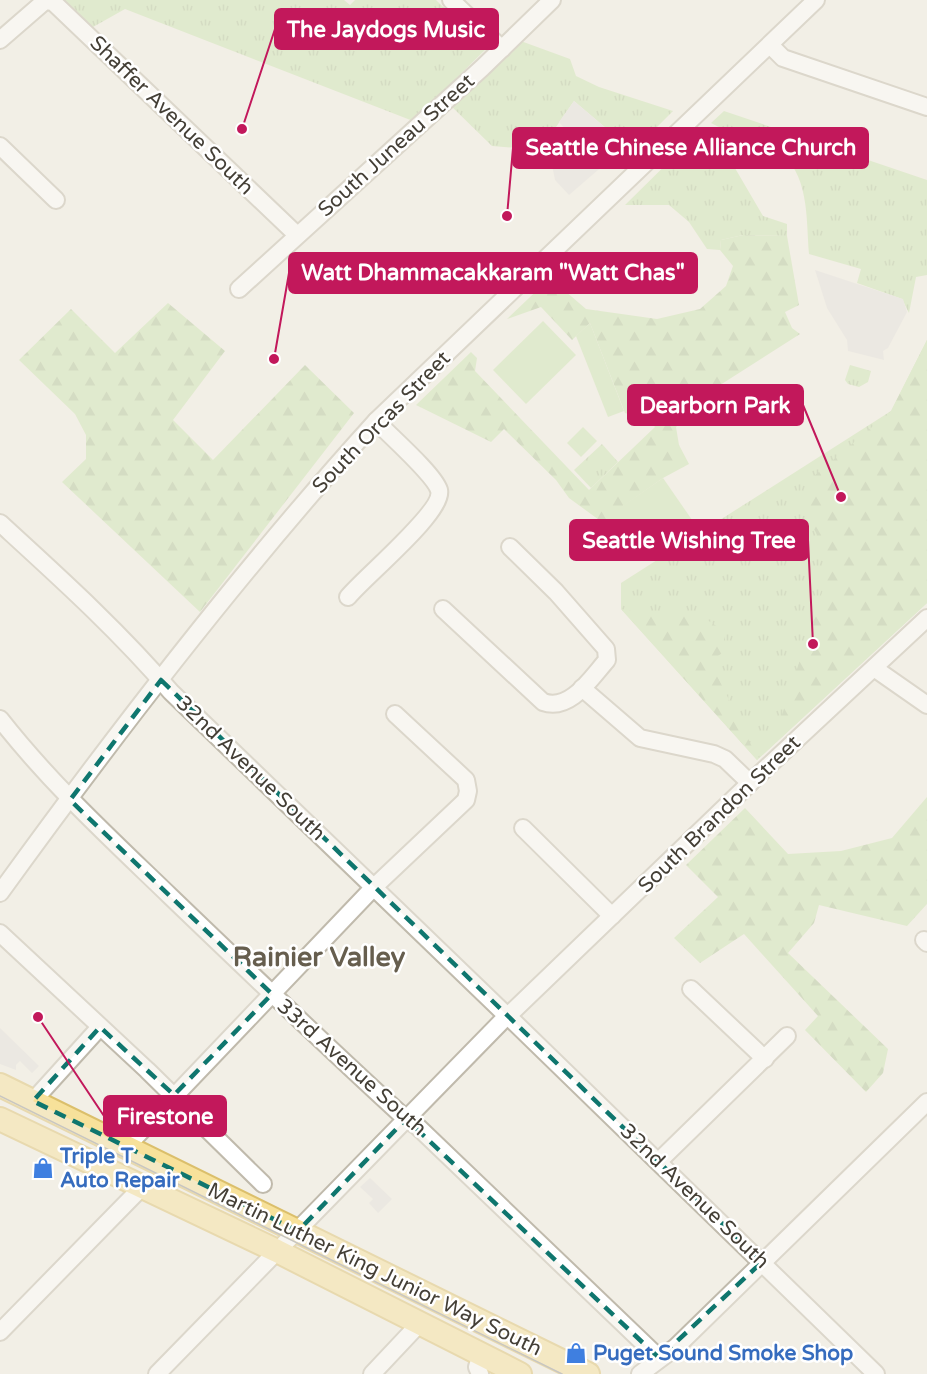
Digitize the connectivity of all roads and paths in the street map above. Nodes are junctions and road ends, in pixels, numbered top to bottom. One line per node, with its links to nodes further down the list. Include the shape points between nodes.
1 (451, 0): 7 (street)
2 (552, 0): 7 (street, South Juneau Street)
3 (816, 0): 6 (street, South Orcas Street)
4 (45, 1): 5 (street); 11 (street, Shaffer Avenue South, via 53,2)
5 (0, 40)
6 (770, 45): 8 (street, via 783,58); 13 (street, South Orcas Street)
7 (502, 49): 11 (street, South Juneau Street)
8 (927, 107)
9 (0, 146): 10 (street)
10 (56, 200)
11 (297, 235): 12 (street, South Juneau Street)
12 (239, 289)
13 (376, 421): 16 (street, via 431,478 439,498 424,521); 20 (street, South Orcas Street, via 329,473)
14 (1, 527): 20 (street, 32nd Avenue South, via 117,632)
15 (510, 548): 21 (street, via 556,592 606,649 607,660)
16 (348, 597)
17 (443, 609): 21 (street, via 543,702 562,704)
18 (927, 618): 19 (street, South Brandon Street)
19 (874, 668): 22 (street); 25 (street, South Brandon Street)
20 (161, 681): 26 (street, South Orcas Street); 28 (street, 32nd Avenue South)
21 (582, 688): 25 (street, via 640,738 714,754)
22 (927, 705)
23 (395, 714): 28 (street, via 466,780 468,791 466,800)
24 (0, 719): 26 (street, 33rd Avenue South)
25 (750, 783): 30 (street, South Brandon Street)
26 (70, 800): 29 (street, South Orcas Street); 33 (street, 33rd Avenue South)
27 (523, 828): 30 (street)
28 (374, 887): 33 (street); 34 (street, 32nd Avenue South)
29 (0, 893)
30 (612, 916): 34 (street, South Brandon Street)
31 (0, 933): 35 (street)
32 (691, 989): 37 (street)
33 (272, 994): 39 (street); 42 (street, 33rd Avenue South)
34 (508, 1016): 42 (street, South Brandon Street); 45 (street, 32nd Avenue South)
35 (100, 1027): 39 (street); 40 (street)
36 (787, 1036): 37 (street)
37 (765, 1059): 45 (street)
38 (0, 1085): 40 (main road, Martin Luther King Junior Way South)
39 (174, 1095): 44 (street); 46 (street)
40 (33, 1101): 44 (main road, Martin Luther King Junior Way South)
41 (927, 1101): 50 (street)
42 (406, 1119): 48 (street, South Brandon Street); 53 (street, 33rd Avenue South)
43 (2, 1123): 47 (main road, Martin Luther King Junior Way South)
44 (126, 1147): 48 (main road, Martin Luther King Junior Way South)
45 (659, 1161): 50 (street, 32nd Avenue South)
46 (263, 1184)
47 (142, 1187): 49 (main road, Martin Luther King Junior Way South); 52 (street)
48 (298, 1231): 49 (street, South Brandon Street); 58 (main road, Martin Luther King Junior Way South)
49 (277, 1251): 51 (main road, Martin Luther King Junior Way South); 55 (street, South Brandon Street)
50 (762, 1262): 53 (street, via 676,1347); 60 (street, 32nd Avenue South)
51 (420, 1323): 54 (main road, Martin Luther King Junior Way South); 56 (street)
52 (0, 1332)
53 (659, 1358): 59 (street)
54 (481, 1364): 57 (main road, Martin Luther King Junior Way South)
55 (157, 1374)
56 (372, 1374)
57 (520, 1374)
58 (588, 1374)
59 (640, 1374)
60 (876, 1374)

